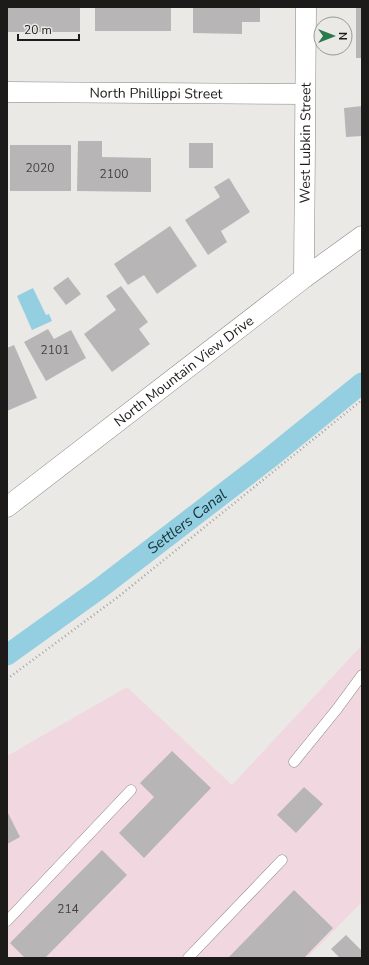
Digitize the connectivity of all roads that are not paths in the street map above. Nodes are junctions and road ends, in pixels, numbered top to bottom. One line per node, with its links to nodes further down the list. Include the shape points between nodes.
1 (306, 7): 3 (street, West Lubkin Street)
2 (7, 92): 3 (street, North Phillippi Street)
3 (305, 94): 5 (street, West Lubkin Street)
4 (362, 236): 5 (street, North Mountain View Drive)
5 (304, 278): 6 (street, North Mountain View Drive)
6 (7, 507)
7 (362, 675): 8 (lane, via 338,709)
8 (294, 762)
9 (131, 790): 11 (lane)
10 (282, 860): 12 (lane)
11 (7, 921)
12 (188, 958)

